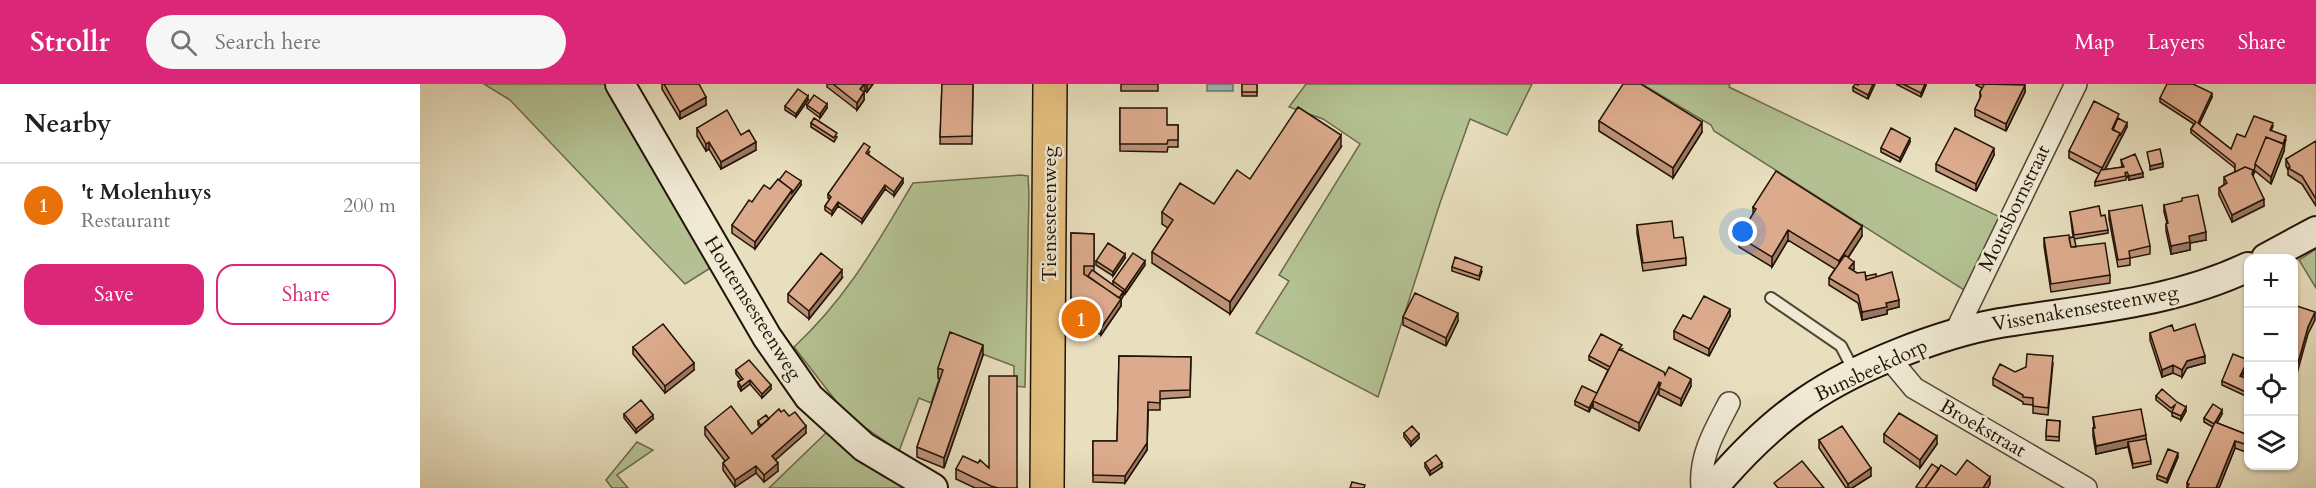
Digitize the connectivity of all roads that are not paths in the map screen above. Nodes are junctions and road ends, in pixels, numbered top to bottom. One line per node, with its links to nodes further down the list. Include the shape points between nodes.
1 (620, 84): 12 (street, Houtemsesteenweg, via 767,337 809,397 864,447)
2 (1050, 84): 13 (main road, Tiensesteenweg)
3 (2076, 84): 8 (street, Moutsbornstraat)
4 (2316, 231): 5 (street)
5 (2273, 254)
6 (2244, 268): 8 (street, Vissenakensesteenweg, via 2147,301)
7 (1771, 298): 10 (lane, via 1840,346)
8 (1955, 333): 9 (street, Bunsbeekdorp)
9 (1889, 358): 10 (street, Bunsbeekdorp); 16 (street, Broekstraat, via 1914,388)
10 (1856, 373): 15 (street, Bunsbeekdorp, via 1807,400 1774,426)
11 (1729, 403): 14 (street, via 1708,445 1700,472)
12 (933, 488)
13 (1047, 488)
14 (1702, 488)
15 (1713, 488)
16 (2086, 488)

